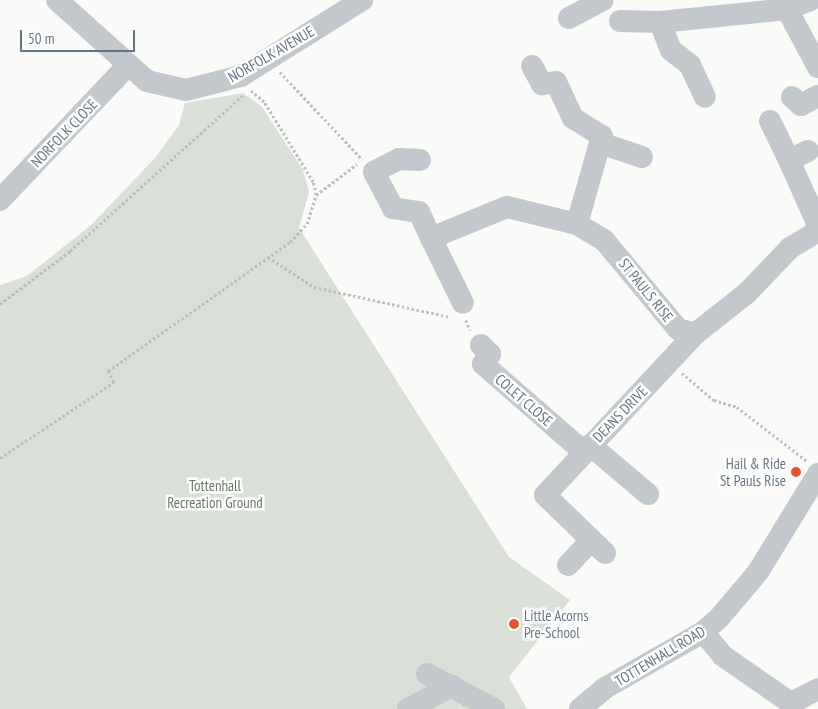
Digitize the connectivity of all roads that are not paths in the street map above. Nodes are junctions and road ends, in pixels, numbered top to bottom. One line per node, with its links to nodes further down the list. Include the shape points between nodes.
1 (57, 0): 9 (street, NORFOLK AVENUE)
2 (362, 0): 9 (street, NORFOLK AVENUE, via 268,59 245,83 174,90 147,81)
3 (811, 0): 5 (street)
4 (600, 1): 6 (street)
5 (787, 9): 8 (street); 11 (street)
6 (569, 18)
7 (620, 21): 8 (street)
8 (652, 23): 13 (street, via 671,50 686,61)
9 (127, 66): 19 (street, NORFOLK CLOSE)
10 (532, 66): 16 (street, via 542,84 556,82 573,118 598,129)
11 (818, 67)
12 (818, 96): 14 (street, via 800,105)
13 (705, 97)
14 (792, 97)
15 (770, 121): 21 (street, via 799,156)
16 (604, 144): 17 (street); 20 (street)
17 (642, 156)
18 (420, 160): 23 (street, via 399,159 374,172 392,208 419,212)
19 (0, 200)
20 (576, 224): 23 (street, ST PAULS RISE, via 507,207); 25 (street, ST PAULS RISE, via 604,240 678,329)
21 (818, 225)
22 (818, 231): 25 (street, via 790,248 747,293)
23 (431, 238): 24 (street)
24 (463, 303)
25 (696, 334): 27 (street, DEANS DRIVE)
26 (481, 345): 27 (street, COLET CLOSE, via 490,354 483,364)
27 (587, 448): 29 (street); 30 (street, DEANS DRIVE, via 545,495 598,546)
28 (814, 469): 31 (street, TOTTENHALL ROAD, via 758,572 734,603)
29 (648, 494)
30 (568, 565)
31 (702, 632): 34 (street, via 723,656); 37 (street, TOTTENHALL ROAD, via 604,688)
32 (428, 674): 33 (street)
33 (452, 686): 35 (street); 36 (street)
34 (802, 702)
35 (408, 709)
36 (494, 709)
37 (580, 709)

